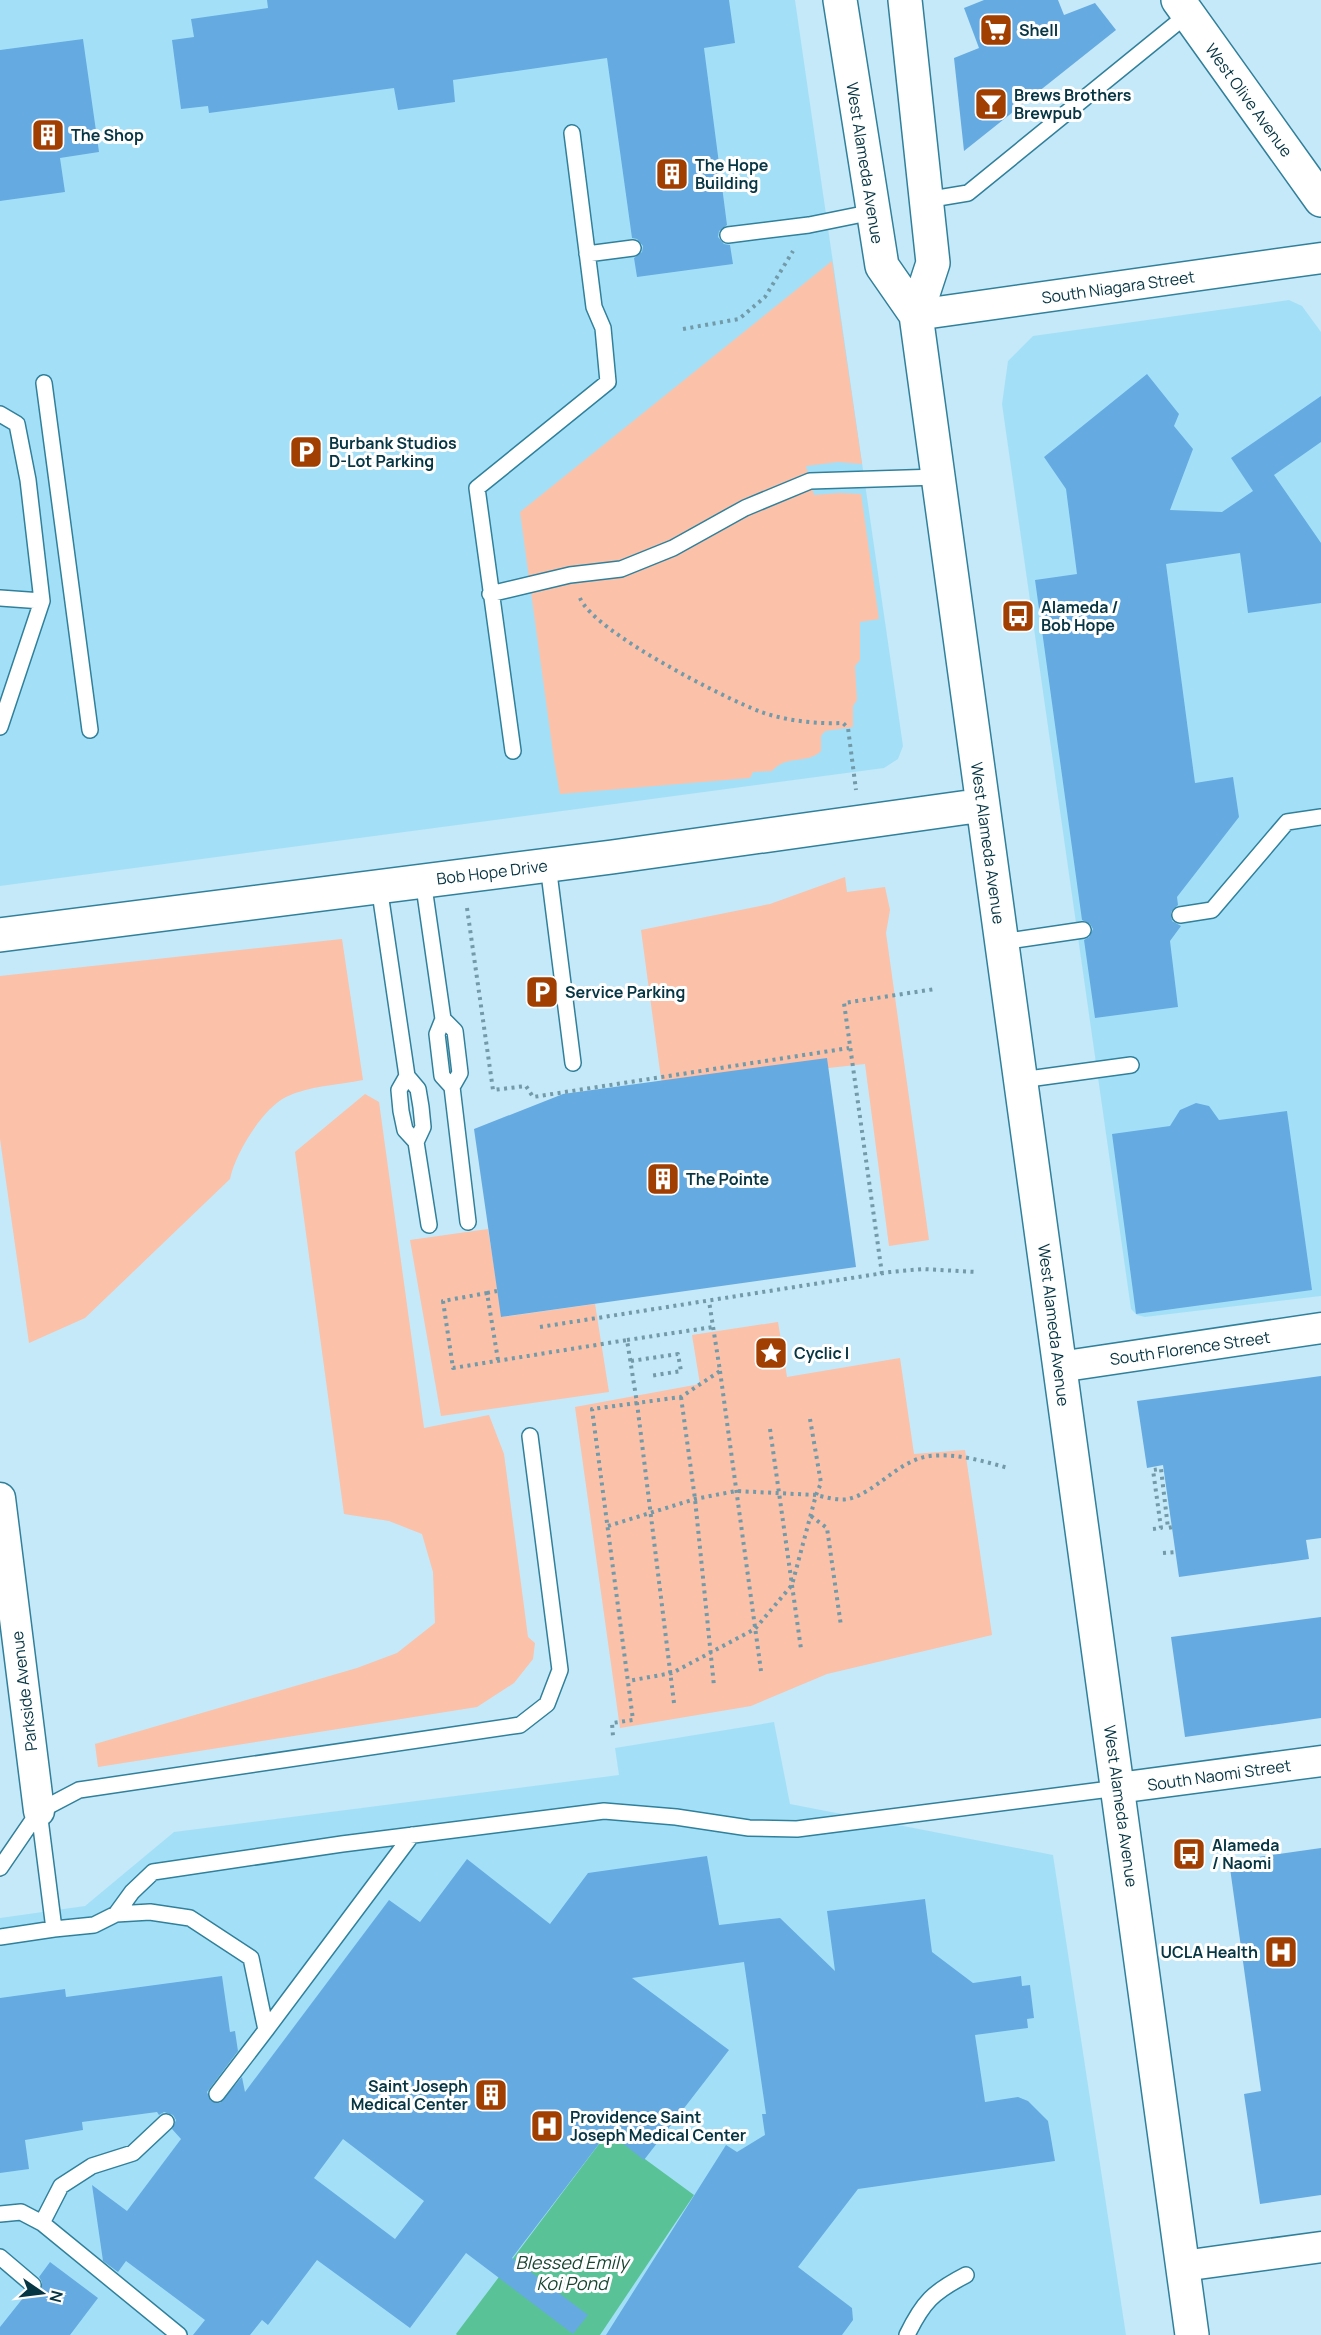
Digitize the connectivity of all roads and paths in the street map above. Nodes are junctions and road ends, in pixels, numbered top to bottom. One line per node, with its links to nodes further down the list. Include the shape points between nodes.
1 (840, 0): 9 (main road, West Alameda Avenue)
2 (883, 0): 5 (main road, West Alameda Avenue)
3 (905, 0): 5 (main road, West Alameda Avenue)
4 (1183, 7): 7 (lane, via 968,193); 8 (main road, West Olive Avenue)
5 (909, 43): 7 (main road, West Alameda Avenue)
6 (573, 133): 13 (lane)
7 (926, 200): 15 (main road, West Alameda Avenue, via 933,263)
8 (1321, 200)
9 (873, 212): 10 (lane); 15 (main road, West Alameda Avenue, via 882,266)
10 (809, 225): 11 (lane); 16 (path, via 765,297 739,320)
11 (728, 235)
12 (633, 248): 13 (lane)
13 (588, 254): 21 (lane, via 594,307 603,328 608,382 477,488)
14 (1321, 258): 15 (street, South Niagara Street)
15 (916, 315): 19 (main road, West Alameda Avenue)
16 (683, 329)
17 (44, 383): 25 (lane)
18 (0, 414): 23 (lane, via 17,424 28,480)
19 (938, 477): 20 (lane, via 810,481 745,508 673,548 632,565); 27 (main road, West Alameda Avenue)
20 (570, 575): 21 (lane); 29 (path, via 582,604 596,619 688,680 763,713 818,724 843,723 848,728)
21 (490, 594): 26 (lane)
22 (0, 598): 23 (lane)
23 (42, 601): 24 (lane)
24 (0, 727)
25 (90, 730)
26 (513, 751)
27 (982, 805): 29 (main road, Bob Hope Drive); 37 (main road, West Alameda Avenue)
28 (1321, 817): 34 (lane, via 1287,822 1212,910)
29 (861, 822): 30 (main road, Bob Hope Drive)
30 (548, 865): 31 (main road, Bob Hope Drive); 40 (lane)
31 (423, 880): 32 (main road, Bob Hope Drive); 43 (lane, via 443,1019 437,1034 442,1076 452,1087)
32 (379, 886): 36 (main road, Bob Hope Drive); 44 (lane, via 407,1077 399,1090 401,1111 405,1130 416,1142)
33 (467, 908): 39 (path, via 493,1090 526,1086 533,1097)
34 (1180, 915)
35 (1083, 930): 37 (lane)
36 (0, 935)
37 (1002, 942): 42 (main road, West Alameda Avenue)
38 (935, 988): 39 (path, via 843,1003)
39 (849, 1048): 46 (path)
40 (573, 1063)
41 (1131, 1065): 42 (lane)
42 (1022, 1080): 56 (main road, West Alameda Avenue)
43 (468, 1222)
44 (429, 1225)
45 (977, 1272): 46 (path, via 923,1269)
46 (882, 1274): 49 (path)
47 (497, 1291): 48 (path)
48 (487, 1293): 54 (path); 54 (path, via 443,1301 453,1368)
49 (709, 1301): 50 (path); 51 (path)
50 (713, 1327): 53 (path); 57 (path)
51 (540, 1328)
52 (1321, 1328): 56 (street, South Florence Street)
53 (627, 1340): 54 (path); 55 (path)
54 (498, 1360)
55 (631, 1361): 58 (path, via 678,1354 681,1371); 60 (path)
56 (1059, 1367): 89 (main road, West Alameda Avenue)
57 (720, 1371): 59 (path); 65 (path)
58 (650, 1376)
59 (681, 1397): 60 (path); 69 (path)
60 (637, 1403): 70 (path); 72 (path, via 592,1409)
61 (810, 1419): 67 (path, via 821,1483)
62 (770, 1429): 66 (path)
63 (530, 1436): 90 (lane, via 560,1670 547,1704 520,1725 79,1790)
64 (1008, 1468): 67 (path, via 968,1457 929,1456 899,1468 847,1500)
65 (736, 1491): 66 (path); 69 (path); 79 (path)
66 (779, 1492): 67 (path); 77 (path)
67 (816, 1495): 71 (path)
68 (0, 1498): 90 (street, Parkside Avenue)
69 (695, 1499): 70 (path); 81 (path)
70 (651, 1514): 72 (path); 83 (path)
71 (811, 1516): 77 (path); 78 (path, via 827,1528)
72 (608, 1526): 84 (path)
73 (1173, 1527): 74 (path, via 1168,1528 1161,1469 1153,1470 1161,1528)
74 (1153, 1529)
75 (1176, 1552): 76 (path)
76 (1163, 1553)
77 (792, 1586): 79 (path); 80 (path)
78 (841, 1626)
79 (754, 1629): 81 (path); 82 (path)
80 (801, 1649)
81 (710, 1653): 83 (path); 85 (path)
82 (761, 1671)
83 (672, 1673): 84 (path); 86 (path)
84 (628, 1681): 87 (path, via 633,1720 612,1724)
85 (714, 1686)
86 (674, 1703)
87 (613, 1736)
88 (1321, 1761): 89 (street, South Naomi Street)
89 (1118, 1788): 91 (lane, via 797,1829 748,1828 604,1811); 103 (main road, West Alameda Avenue)
90 (39, 1811): 92 (lane); 94 (lane)
91 (412, 1835): 93 (lane, via 153,1872); 96 (lane)
92 (0, 1868)
93 (116, 1914): 94 (lane, via 94,1924); 96 (lane, via 150,1912 190,1918 251,1958)
94 (54, 1929): 95 (lane)
95 (0, 1937)
96 (266, 2030): 97 (lane)
97 (218, 2094)
98 (166, 2122): 100 (lane, via 134,2153 92,2166 61,2186)
99 (0, 2214): 100 (lane, via 21,2212)
100 (42, 2223): 106 (lane)
101 (1321, 2247): 103 (street)
102 (0, 2258): 105 (lane)
103 (1183, 2266): 108 (main road, West Alameda Avenue)
104 (966, 2275): 107 (lane, via 940,2288 918,2313)
105 (33, 2285)
106 (178, 2335)
107 (907, 2335)
108 (1192, 2335)

